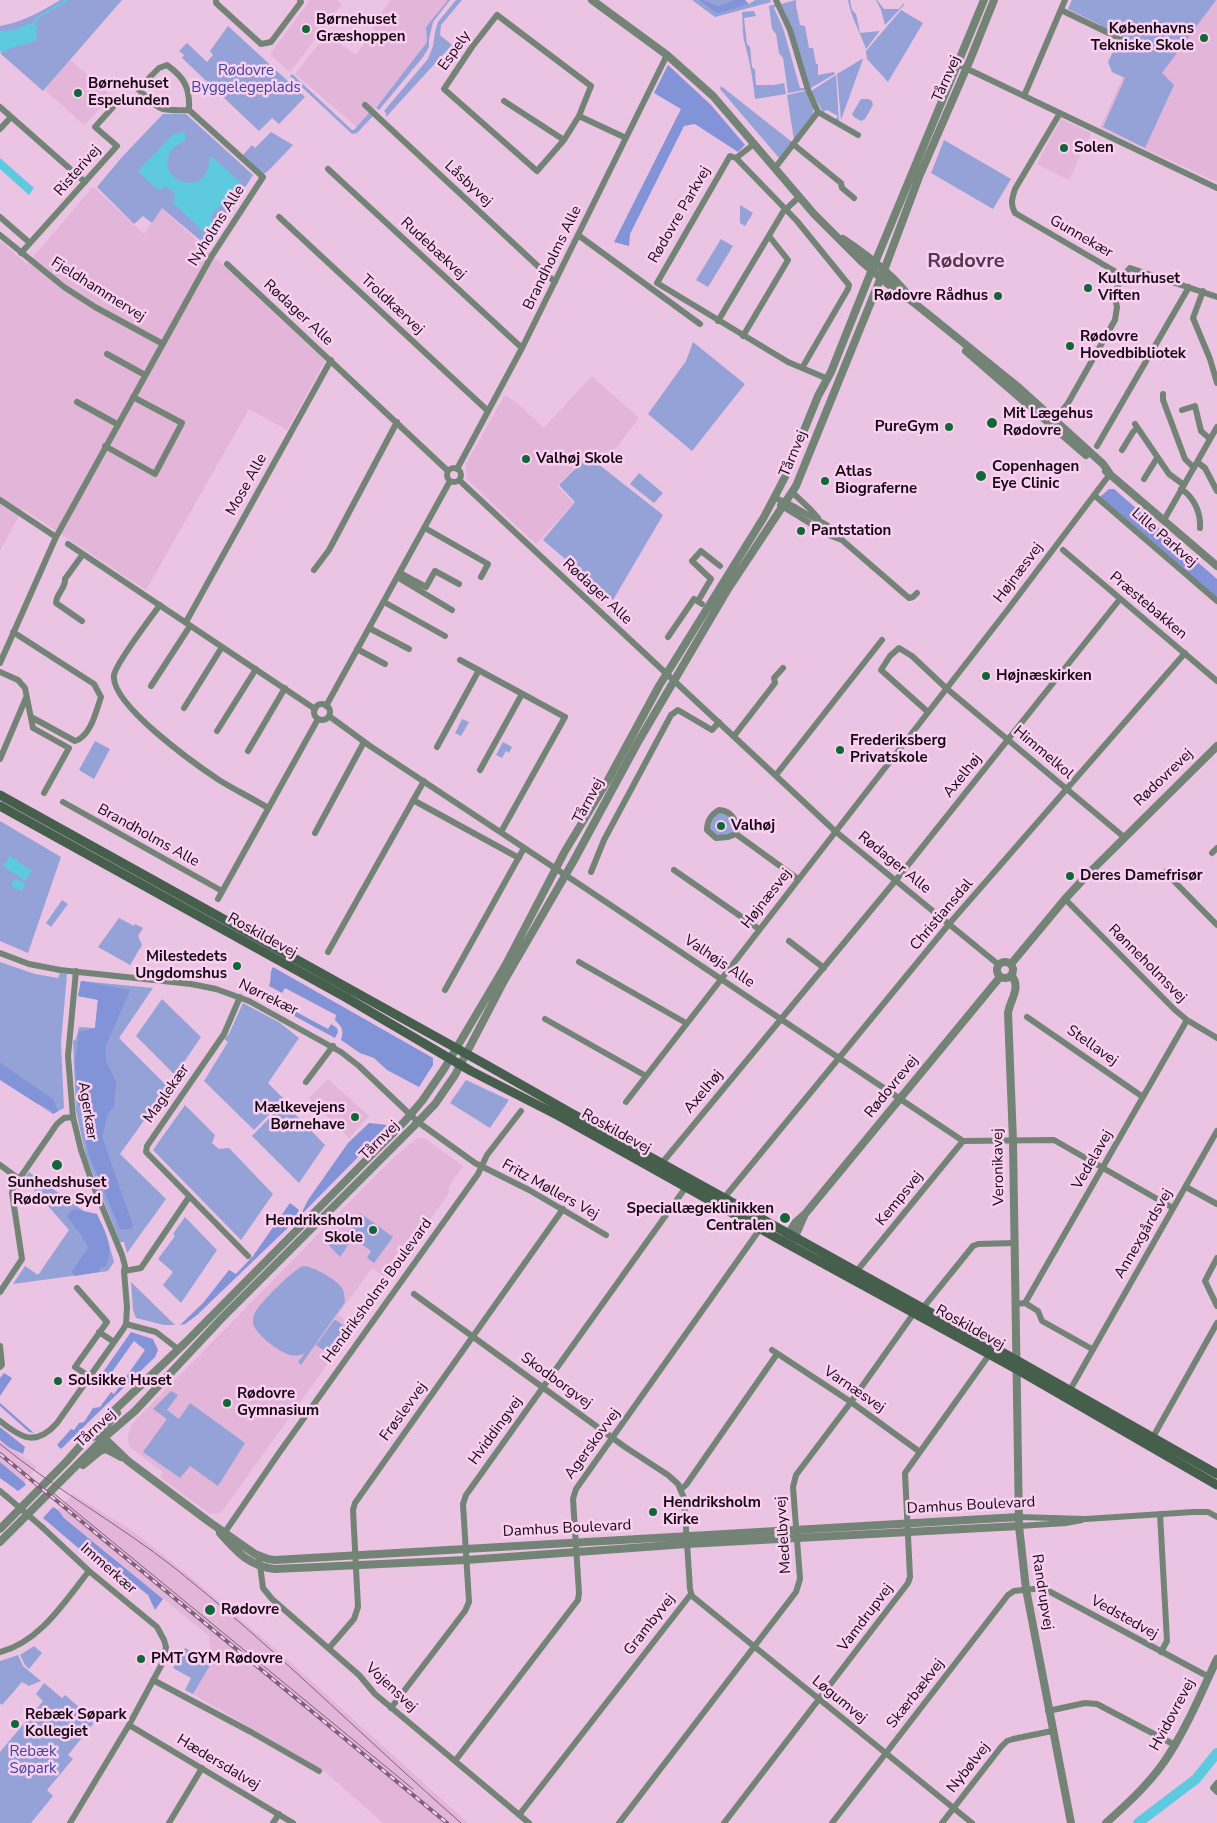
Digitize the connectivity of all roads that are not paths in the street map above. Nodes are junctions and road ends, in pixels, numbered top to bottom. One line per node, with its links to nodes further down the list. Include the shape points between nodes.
1 (216, 0): 2 (street, via 261,44 271,42)
2 (300, 0)
3 (592, 0): 11 (street)
4 (786, 0): 8 (street)
5 (984, 0): 12 (street, Tårnvej)
6 (994, 0): 13 (street, Tårnvej)
7 (1065, 0): 9 (street)
8 (777, 1): 20 (street)
9 (1061, 10): 10 (street); 14 (street)
10 (1121, 39)
11 (667, 55): 26 (street, Brandholms Alle); 28 (street, via 713,96)
12 (957, 64): 13 (street); 46 (street, Tårnvej)
13 (966, 69): 14 (street); 47 (street, Tårnvej, via 926,160)
14 (1024, 96): 21 (street)
15 (504, 101): 27 (street)
16 (365, 104): 49 (street, Låsbyvej)
17 (0, 107): 23 (street)
18 (113, 107): 33 (street, Risterivej, via 95,126 116,146)
19 (189, 110): 19 (street, via 158,108 138,88 159,68 167,65 183,79 188,90); 56 (street, Nyholms Alle, via 263,177 211,257)
20 (818, 112): 25 (street); 29 (street)
21 (1060, 113): 34 (street); 48 (street, Gunnekær, via 1015,189 1012,207 1015,214)
22 (579, 116): 26 (street); 27 (street, Espely); 27 (street, Espely, via 591,86 497,15 444,89 537,171)
23 (11, 117): 24 (street); 33 (street)
24 (0, 129)
25 (858, 135)
26 (626, 138): 41 (street, Brandholms Alle)
27 (564, 140)
28 (754, 144): 30 (street, Rødovre Parkvej); 31 (street)
29 (793, 144): 31 (street); 36 (street, via 841,183 842,188)
30 (736, 158): 37 (street); 53 (street, Rødovre Parkvej, via 730,156 657,283)
31 (775, 168): 35 (street)
32 (328, 169): 57 (street, Rudebækvej)
33 (85, 182): 43 (street, Risterivej)
34 (1217, 188)
35 (799, 197): 37 (street); 46 (street)
36 (854, 198)
37 (786, 209): 42 (street); 60 (street, via 849,285)
38 (0, 217): 43 (street)
39 (279, 217): 68 (street, Troldkærvej)
40 (0, 235): 44 (street, Fjeldhammervej)
41 (578, 235): 49 (street, Brandholms Alle); 54 (street)
42 (769, 236): 53 (street); 55 (street, via 788,260)
43 (30, 243): 44 (street, Risterivej)
44 (21, 253): 56 (street, Fjeldhammervej, via 95,307)
45 (227, 264): 59 (street, Rødager Alle)
46 (873, 267): 47 (street); 62 (street, Tårnvej)
47 (882, 274): 70 (street, via 902,296 938,323 966,352 1004,379); 87 (street, Tårnvej)
48 (1123, 276): 50 (street, Gunnekær, via 1130,268); 70 (street, via 1114,293 1115,320 1068,403)
49 (554, 282): 57 (street, Brandholms Alle)
50 (1189, 287): 51 (street, Gunnekær); 75 (street)
51 (1203, 291): 52 (street, Gunnekær); 63 (street, via 1193,318)
52 (1217, 296)
53 (718, 321): 55 (street, Rødovre Parkvej)
54 (700, 324)
55 (743, 336): 60 (street, Rødovre Parkvej)
56 (163, 344): 61 (street, Nyholms Alle)
57 (522, 348): 68 (street, Brandholms Alle)
58 (107, 354): 61 (street)
59 (331, 360): 69 (street, Rødager Alle); 114 (street, Mose Alle)
60 (802, 368): 62 (street, Rødovre Parkvej)
61 (145, 375): 65 (street, Nyholms Alle)
62 (828, 379): 89 (street, Tårnvej)
63 (1217, 383)
64 (1163, 394): 78 (street, via 1185,459)
65 (133, 397): 71 (street, Nyholms Alle); 74 (street, via 182,424 155,474)
66 (77, 402): 71 (street)
67 (1182, 410): 73 (street, via 1195,406 1201,431)
68 (488, 411): 79 (street, Brandholms Alle)
69 (396, 422): 80 (street, Rødager Alle); 103 (street, via 329,550)
70 (1053, 422): 81 (street, via 1103,464)
71 (117, 424): 74 (street, Nyholms Alle)
72 (1217, 428): 73 (street)
73 (1210, 439): 78 (street)
74 (105, 446): 96 (street, Nyholms Alle)
75 (1097, 446)
76 (1122, 450): 77 (street, via 1136,426)
77 (1158, 458): 82 (street); 85 (street)
78 (1195, 464): 85 (street); 86 (street, via 1205,468)
79 (457, 469): 80 (street); 83 (street)
80 (448, 471): 84 (street)
81 (1110, 474): 88 (street, Højnæsvej); 93 (street)
82 (1144, 479)
83 (459, 480): 84 (street); 131 (street, Rødager Alle)
84 (450, 481): 94 (street)
85 (1182, 487): 93 (street); 95 (street, via 1194,502)
86 (1217, 491)
87 (792, 492): 91 (street, Tårnvej); 92 (street)
88 (1094, 495): 109 (street, Lille Parkvej); 136 (street, Højnæsvej)
89 (774, 498): 91 (street); 131 (street, Tårnvej)
90 (0, 500): 96 (street)
91 (783, 504): 92 (street); 97 (street); 132 (street, Tårnvej)
92 (818, 519): 97 (street, via 836,531)
93 (1164, 520): 102 (street)
94 (425, 528): 104 (street); 105 (street, via 488,564)
95 (1200, 528)
96 (56, 537): 116 (street, Nyholms Alle)
97 (842, 540): 107 (street, via 909,598)
98 (68, 544): 100 (street)
99 (1063, 550): 108 (street, Præstebakken)
100 (83, 554): 111 (street); 113 (street, via 56,598 56,603)
101 (720, 566): 118 (street, via 701,551 692,561 711,579 700,602 694,599)
102 (1217, 566)
103 (314, 570)
104 (398, 575): 106 (street, via 426,587 435,572); 110 (street); 112 (street)
105 (481, 577)
106 (459, 584)
107 (917, 593)
108 (1120, 599): 123 (street, Præstebakken); 149 (street, Axelhøj)
109 (1217, 601)
110 (384, 602): 115 (street); 117 (street)
111 (160, 605): 114 (street); 164 (street, via 116,669 114,683 118,692 156,733 220,780)
112 (452, 610)
113 (82, 621)
114 (188, 624): 120 (street); 134 (street)
115 (369, 628): 121 (street); 122 (street)
116 (13, 632): 125 (street, Nyholms Alle); 144 (street, via 94,684 102,697 80,740 75,741)
117 (445, 636)
118 (668, 636)
119 (882, 640): 156 (street)
120 (222, 647): 128 (street); 140 (street)
121 (409, 649)
122 (357, 650): 126 (street); 139 (street)
123 (1185, 653): 133 (street, Præstebakken); 158 (street, Christiansdal)
124 (460, 660): 129 (street)
125 (0, 663)
126 (385, 664)
127 (783, 668): 148 (street)
128 (256, 669): 135 (street); 147 (street)
129 (479, 670): 137 (street); 152 (street)
130 (0, 672): 138 (street, via 22,684)
131 (666, 674): 132 (street, Rødager Alle); 172 (street, Tårnvej)
132 (674, 681): 146 (street, Rødager Alle); 176 (street, Tårnvej)
133 (1217, 681)
134 (151, 686)
135 (285, 688): 141 (street); 153 (street)
136 (946, 688): 142 (street, Højnæsvej); 142 (street, via 903,649 899,648 890,656 881,670); 149 (street, Himmelkol)
137 (522, 694): 155 (street); 167 (street, via 565,718)
138 (27, 697): 144 (street); 154 (street)
139 (326, 706): 141 (street); 143 (street, via 330,710)
140 (184, 708)
141 (315, 708): 145 (street)
142 (928, 712): 165 (street, Højnæsvej)
143 (329, 716): 145 (street, via 324,720); 150 (street, Valhøjs Alle)
144 (30, 717): 159 (street, via 33,728 69,748)
145 (318, 719): 164 (street)
146 (719, 722): 148 (street, Rødager Alle); 174 (street, via 712,730 678,710 671,715 604,840)
147 (217, 731)
148 (734, 736): 156 (street, Rødager Alle)
149 (1008, 739): 158 (street, Himmelkol); 178 (street, Axelhøj)
150 (364, 742): 157 (street, Valhøjs Alle); 166 (street)
151 (1217, 746): 169 (street, Rødovrevej)
152 (437, 747)
153 (248, 751)
154 (0, 759)
155 (480, 770)
156 (776, 775): 165 (street, Rødager Alle)
157 (424, 781): 161 (street); 167 (street, Valhøjs Alle)
158 (1067, 789): 169 (street, Himmelkol); 182 (street, Christiansdal)
159 (44, 793)
160 (0, 795): 205 (main road, Roskildevej)
161 (413, 800): 171 (street); 186 (street)
162 (63, 802): 179 (street, Brandholms Alle)
163 (0, 806): 207 (main road, Roskildevej)
164 (268, 808): 179 (street)
165 (835, 831): 177 (street, Højnæsvej); 178 (street, Rødager Alle)
166 (315, 832)
167 (501, 832): 170 (street, Valhøjs Alle)
168 (736, 834): 168 (street, via 736,821 732,815 718,810 713,813 707,830 716,838); 177 (street)
169 (1124, 837): 180 (street, Rødovrevej)
170 (524, 848): 171 (street); 172 (street, Valhøjs Alle)
171 (518, 858): 196 (street)
172 (556, 868): 176 (street, Valhøjs Alle); 205 (street, Tårnvej, via 505,966)
173 (674, 870): 184 (street)
174 (591, 872)
175 (1165, 872): 183 (street)
176 (566, 875): 195 (street, Valhøjs Alle); 206 (street, Tårnvej, via 504,981)
177 (798, 879): 184 (street, Højnæsvej)
178 (896, 880): 182 (street, Rødager Alle); 191 (street, Axelhøj)
179 (222, 891): 181 (street)
180 (1065, 898): 189 (street, Rødovrevej); 201 (street, Rønneholmsvej)
181 (218, 899)
182 (949, 924): 190 (street, Rødager Alle); 208 (street, Christiansdal)
183 (1217, 925)
184 (760, 929): 195 (street, Højnæsvej)
185 (789, 941): 191 (street)
186 (328, 952)
187 (0, 953): 192 (street, Nørrekær, via 29,964)
188 (580, 962): 202 (street)
189 (1010, 964): 190 (street, via 1004,962); 193 (street)
190 (999, 965): 194 (street)
191 (824, 968): 200 (street, Axelhøj)
192 (76, 971): 197 (street, Nørrekær, via 191,984 216,988); 217 (street, Agerkær, via 68,1056)
193 (1012, 975): 194 (street); 221 (street, Veronikavej, via 1016,991 1008,1013)
194 (1000, 977): 213 (street, Rødovrevej)
195 (721, 978): 200 (street, Valhøjs Alle); 202 (street, Højnæsvej)
196 (445, 990)
197 (240, 997): 204 (street, Nørrekær); 229 (street, Maglekær, via 224,1034 147,1146 146,1152)
198 (1027, 1017): 212 (street, Stellavej)
199 (545, 1019): 210 (street)
200 (781, 1019): 208 (street, Valhøjs Alle); 222 (street, Axelhøj)
201 (1186, 1020): 203 (street, Rønneholmsvej); 212 (street, Vedelavej)
202 (686, 1023): 210 (street, Højnæsvej)
203 (1217, 1038)
204 (333, 1046): 211 (street); 216 (street, Nørrekær)
205 (456, 1048): 206 (main road, Roskildevej); 207 (street, Tårnvej)
206 (467, 1054): 209 (street, Tårnvej); 222 (main road, Roskildevej)
207 (450, 1058): 209 (main road, Roskildevej); 216 (street, Tårnvej)
208 (839, 1058): 213 (street, Valhøjs Alle); 230 (street, Christiansdal)
209 (460, 1064): 218 (street, Tårnvej, via 435,1104); 228 (main road, Roskildevej)
210 (646, 1076): 214 (street, Højnæsvej)
211 (306, 1082)
212 (1143, 1097): 225 (street, Vedelavej)
213 (900, 1098): 220 (street, Valhøjs Alle); 235 (street, Rødovrevej, via 795,1223)
214 (626, 1102)
215 (521, 1111): 224 (street, Hendriksholms Boulevard)
216 (411, 1115): 218 (street, Nørrekær); 256 (street, Tårnvej)
217 (73, 1117): 226 (street, via 64,1118 57,1124); 241 (street, Agerkær, via 81,1150)
218 (418, 1122): 224 (street, Nørrekær); 259 (street, Tårnvej)
219 (1217, 1131): 227 (street, Annexgårdsvej)
220 (963, 1141): 221 (street); 242 (street, Kempsvej)
221 (1013, 1141): 225 (street, via 1054,1140); 237 (street, Veronikavej)
222 (662, 1164): 230 (main road, Roskildevej)
223 (0, 1165): 226 (street)
224 (481, 1166): 233 (street, Fritz Møllers Vej); 289 (street, Hendriksholms Boulevard)
225 (1103, 1168): 232 (street); 246 (street, Vedelavej)
226 (19, 1178): 244 (street, via 12,1193 22,1259)
227 (1186, 1187): 231 (street); 232 (street, Annexgårdsvej)
228 (686, 1188): 234 (main road, Roskildevej); 264 (street, Hviddingvej)
229 (189, 1196): 239 (street, Maglekær); 241 (street, via 141,1268)
230 (724, 1198): 235 (main road, Roskildevej)
231 (1217, 1204)
232 (1174, 1208): 257 (street, Annexgårdsvej)
233 (563, 1209): 236 (street, Fritz Møllers Vej); 253 (street, Frøslevvej)
234 (760, 1229): 238 (main road, Roskildevej); 271 (street, Agerskovvej)
235 (792, 1235): 238 (street, Rødovrevej); 242 (main road, Roskildevej)
236 (606, 1236)
237 (1015, 1243): 247 (street, Veronikavej); 249 (street, Medelbyvej, via 973,1246)
238 (787, 1244): 249 (main road, Roskildevej)
239 (248, 1256)
240 (1217, 1258): 248 (street, via 1205,1281)
241 (124, 1271): 251 (street, Agerkær)
242 (856, 1272): 249 (main road, Roskildevej)
243 (77, 1288): 252 (street, via 107,1322)
244 (0, 1292)
245 (414, 1294): 253 (street, Skodborgvej)
246 (1025, 1303): 247 (street); 257 (street, via 1038,1311 1042,1321)
247 (1016, 1304): 260 (street, Veronikavej)
248 (1217, 1306)
249 (918, 1311): 258 (main road, Roskildevej); 260 (main road, Roskildevej); 266 (street, Medelbyvej)
250 (1217, 1323): 268 (street)
251 (126, 1324): 254 (street); 256 (street, via 156,1332)
252 (99, 1332): 254 (street); 262 (street, via 75,1367)
253 (473, 1337): 264 (street, Skodborgvej); 297 (street, Frøslevvej, via 355,1503)
254 (114, 1342): 262 (street)
255 (0, 1346): 261 (street)
256 (178, 1349): 259 (street); 263 (street, Tårnvej)
257 (1092, 1349): 265 (street, Annexgårdsvej)
258 (989, 1355): 260 (main road, Roskildevej); 273 (street, Vamdrupvej)
259 (186, 1356): 270 (street, Tårnvej, via 135,1411)
260 (1018, 1366): 265 (main road, Roskildevej); 276 (main road, Roskildevej); 281 (street, Randrupvej)
261 (0, 1367)
262 (90, 1377): 267 (street, via 50,1430 38,1437 24,1437)
263 (144, 1381): 269 (street, Tårnvej); 270 (street)
264 (544, 1387): 271 (street, Skodborgvej); 295 (street, Hviddingvej, via 466,1495 463,1504)
265 (1070, 1390): 268 (main road, Roskildevej)
266 (851, 1402): 273 (street, Varnæsvej); 277 (street, Varnæsvej, via 775,1352); 287 (street, Medelbyvej, via 796,1475 793,1487)
267 (0, 1420)
268 (1153, 1437): 275 (main road, Roskildevej)
269 (88, 1438): 270 (street); 286 (street, Tårnvej)
270 (101, 1438): 272 (street); 274 (street); 279 (street, Tårnvej)
271 (614, 1438): 277 (street, Skodborgvej, via 668,1475); 293 (street, Agerskovvej, via 574,1493)
272 (106, 1449): 274 (street); 279 (street)
273 (920, 1452): 284 (street, Vamdrupvej, via 905,1475)
274 (128, 1461): 289 (street)
275 (1217, 1474)
276 (1217, 1485)
277 (681, 1489): 290 (street, Grambyvej)
278 (0, 1491): 302 (street, Immerkær, bridge)
279 (40, 1502): 292 (street)
280 (1160, 1514): 282 (street, Damhus Boulevard, via 1208,1512); 283 (street, Damhus Boulevard); 308 (street, via 1167,1641)
281 (1019, 1517): 283 (street, Damhus Boulevard); 284 (street, Damhus Boulevard); 285 (street, Randrupvej)
282 (1217, 1517)
283 (1086, 1518): 285 (street, Damhus Boulevard, via 1066,1523)
284 (908, 1523): 287 (street, Damhus Boulevard); 288 (street, Vamdrupvej)
285 (1019, 1526): 288 (street, Damhus Boulevard); 303 (street, Randrupvej)
286 (0, 1528)
287 (796, 1529): 290 (street, Damhus Boulevard); 291 (street, Medelbyvej)
288 (907, 1533): 291 (street, Damhus Boulevard); 312 (street, Vamdrupvej, via 908,1583)
289 (223, 1534): 298 (street); 301 (street, via 245,1558)
290 (686, 1535): 293 (street, Damhus Boulevard); 294 (street, Grambyvej)
291 (797, 1539): 294 (street, Damhus Boulevard); 305 (street, Medelbyvej, via 798,1588)
292 (0, 1542)
293 (576, 1542): 295 (street, Damhus Boulevard); 296 (street, Agerskovvej)
294 (687, 1544): 296 (street, Damhus Boulevard); 304 (street, Grambyvej)
295 (466, 1548): 297 (street, Damhus Boulevard); 299 (street, Hviddingvej)
296 (576, 1552): 299 (street, Damhus Boulevard); 319 (street, Agerskovvej, via 579,1593 574,1607)
297 (355, 1555): 298 (street, Damhus Boulevard, via 275,1560); 300 (street, Frøslevvej)
298 (260, 1556): 301 (street, Vojensvej)
299 (466, 1560): 300 (street, Damhus Boulevard); 313 (street, Hviddingvej, via 468,1602 465,1611)
300 (356, 1564): 301 (street, Damhus Boulevard); 306 (street, Frøslevvej, via 356,1613)
301 (261, 1567): 306 (street, Vojensvej, via 264,1588 272,1600)
302 (90, 1571): 307 (street, via 36,1634 16,1647); 311 (street, Immerkær, via 161,1633 166,1654)
303 (1026, 1589): 308 (street, Vedstedvej, via 1043,1588); 314 (street, Randrupvej); 318 (street, Skærbækvej, via 1008,1595)
304 (691, 1594): 305 (street, Løgumvej); 326 (street, Grambyvej)
305 (754, 1647): 312 (street, Løgumvej); 332 (street, Medelbyvej)
306 (329, 1648): 313 (street, Vojensvej)
307 (0, 1652)
308 (1161, 1652): 310 (street, Vedstedvej)
309 (1217, 1659): 310 (street, Hvidovrevej)
310 (1209, 1677): 317 (street, Hvidovrevej)
311 (153, 1680): 315 (street, Immerkær); 321 (street)
312 (819, 1700): 318 (street, Løgumvej); 333 (street, Vamdrupvej)
313 (391, 1708): 319 (street, Vojensvej)
314 (1048, 1711): 316 (street, Randrupvej); 317 (street, via 1085,1703 1097,1704)
315 (129, 1725): 320 (street, Hædersdalvej); 327 (street, Immerkær)
316 (1052, 1731): 324 (street, Nybølvej, via 1007,1741); 337 (street, Randrupvej)
317 (1175, 1745): 338 (street, Hvidovrevej, via 1152,1777)
318 (886, 1754): 324 (street, Løgumvej); 334 (street, Skærbækvej)
319 (455, 1761): 326 (street, Vojensvej)
320 (202, 1768): 325 (street, Hædersdalvej); 328 (street)
321 (319, 1771)
322 (1217, 1783): 323 (street, via 1213,1788)
323 (1217, 1792)
324 (954, 1808): 335 (street, Nybølvej); 336 (street, Løgumvej)
325 (279, 1814): 329 (street); 330 (street, Hædersdalvej)
326 (519, 1815): 331 (street, Vojensvej)
327 (70, 1823)
328 (169, 1823)
329 (273, 1823)
330 (293, 1823)
331 (529, 1823)
332 (619, 1823)
333 (724, 1823)
334 (832, 1823)
335 (942, 1823)
336 (972, 1823)
337 (1071, 1823)
338 (1106, 1823)

